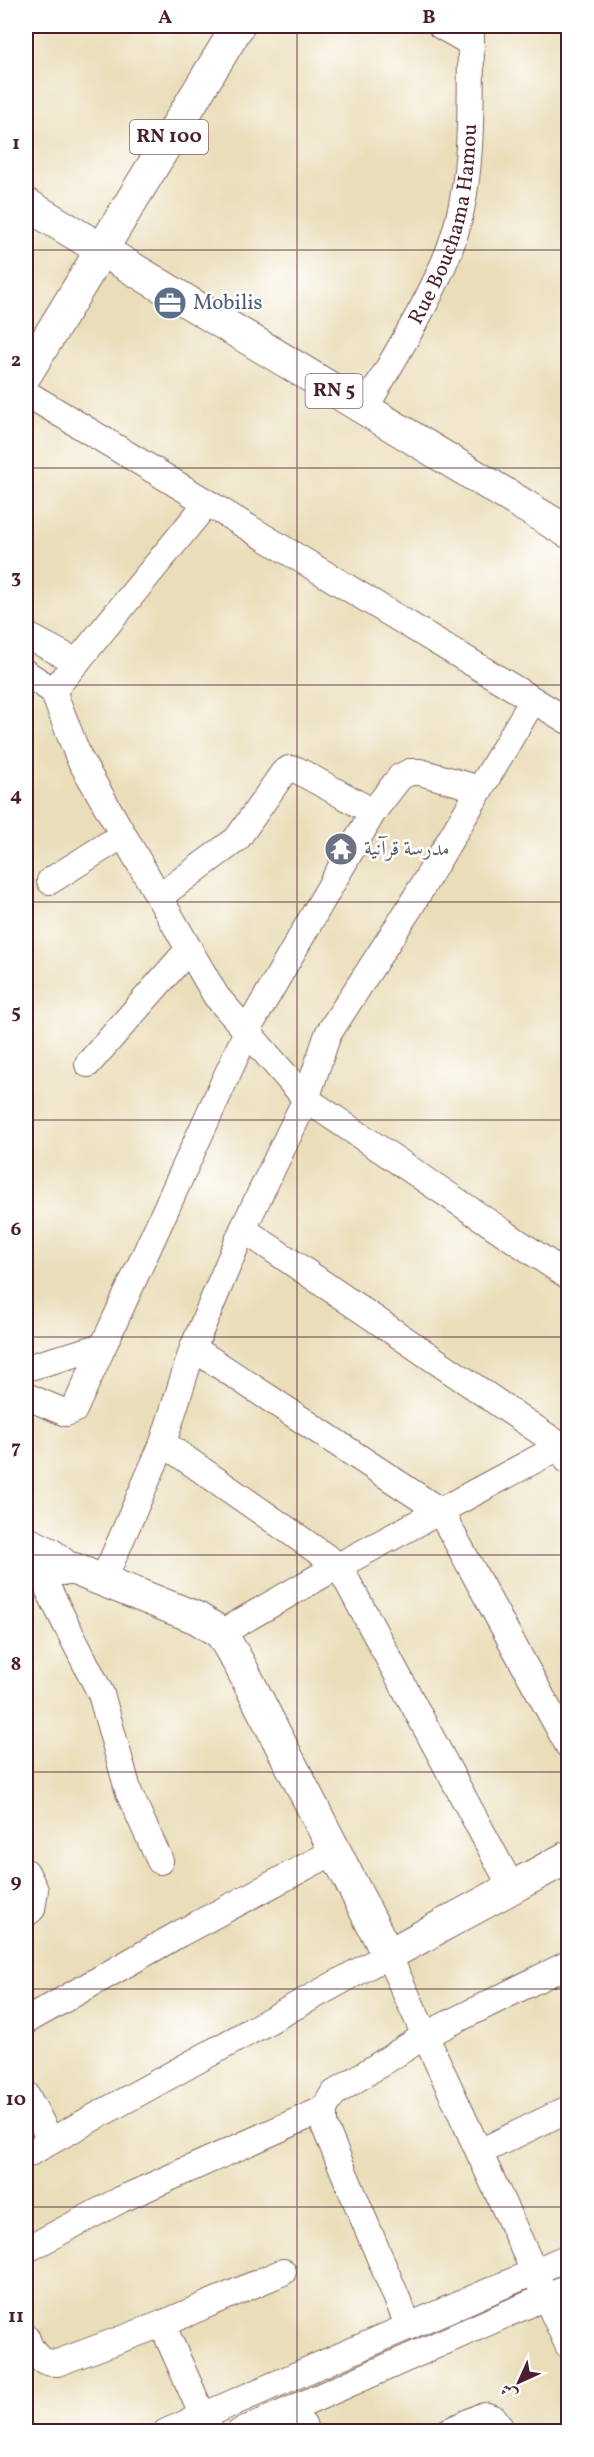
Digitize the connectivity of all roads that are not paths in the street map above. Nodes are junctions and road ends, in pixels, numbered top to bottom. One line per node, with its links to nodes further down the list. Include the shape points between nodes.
1 (238, 26): 5 (main road, RN 100)
2 (441, 26): 3 (street)
3 (471, 34): 8 (street, Rue Bouchama Hamou, via 466,184 457,228 434,283)
4 (26, 204): 5 (main road, RN 5)
5 (100, 249): 6 (main road); 8 (main road, RN 5)
6 (26, 374)
7 (26, 393): 9 (street)
8 (365, 410): 10 (main road, RN 5)
9 (207, 503): 12 (street); 15 (street)
10 (568, 532)
11 (26, 635): 12 (street)
12 (77, 662): 14 (street)
13 (26, 673): 14 (street)
14 (53, 691): 19 (street, via 79,758)
15 (533, 700): 16 (street); 17 (street)
16 (568, 721)
17 (480, 789): 18 (street, via 410,772 400,777); 25 (street, via 410,909 328,1034)
18 (373, 812): 21 (street, via 289,769 237,839); 23 (street)
19 (123, 835): 20 (street); 21 (street)
20 (50, 881)
21 (159, 897): 22 (street)
22 (189, 950): 23 (street, via 216,996); 24 (street)
23 (248, 1029): 25 (street); 28 (street)
24 (88, 1064)
25 (306, 1099): 26 (street); 27 (street)
26 (243, 1229): 29 (street); 33 (street)
27 (568, 1276)
28 (100, 1347): 30 (street); 31 (street, via 70,1413)
29 (193, 1348): 32 (street); 34 (street)
30 (26, 1368)
31 (26, 1396)
32 (163, 1443): 36 (street); 39 (street)
33 (566, 1450): 34 (street)
34 (440, 1511): 36 (street); 41 (street)
35 (26, 1539): 37 (street, via 51,1551)
36 (339, 1566): 40 (street); 46 (street)
37 (74, 1569): 38 (main road); 39 (main road)
38 (32, 1572): 44 (street, via 101,1694 129,1793)
39 (103, 1581): 40 (main road, via 197,1618)
40 (221, 1633): 42 (main road)
41 (568, 1745)
42 (335, 1851): 48 (main road); 50 (street)
43 (568, 1857): 46 (main road)
44 (160, 1861)
45 (26, 1872): 47 (street, via 35,1890 32,1909)
46 (512, 1888): 48 (main road)
47 (26, 1914)
48 (388, 1954): 51 (street); 55 (street)
49 (568, 1964): 51 (street)
50 (26, 2021)
51 (426, 2035): 53 (street, via 333,2094); 56 (street)
52 (26, 2094): 55 (street)
53 (324, 2109): 58 (street, via 122,2199); 64 (street, via 324,2125)
54 (568, 2109): 56 (street)
55 (51, 2141): 57 (street)
56 (480, 2152): 61 (street)
57 (26, 2155)
58 (26, 2250)
59 (568, 2257): 61 (street)
60 (283, 2272): 63 (street)
61 (535, 2272): 62 (street); 64 (street)
62 (557, 2292): 66 (street); 69 (street)
63 (162, 2324): 65 (street, via 57,2363 33,2354); 67 (street)
64 (409, 2327): 67 (street)
65 (26, 2337)
66 (568, 2345)
67 (206, 2423): 68 (street)
68 (166, 2432)
69 (240, 2432)
70 (447, 2432): 71 (street, via 484,2415 495,2419)
71 (503, 2432)

